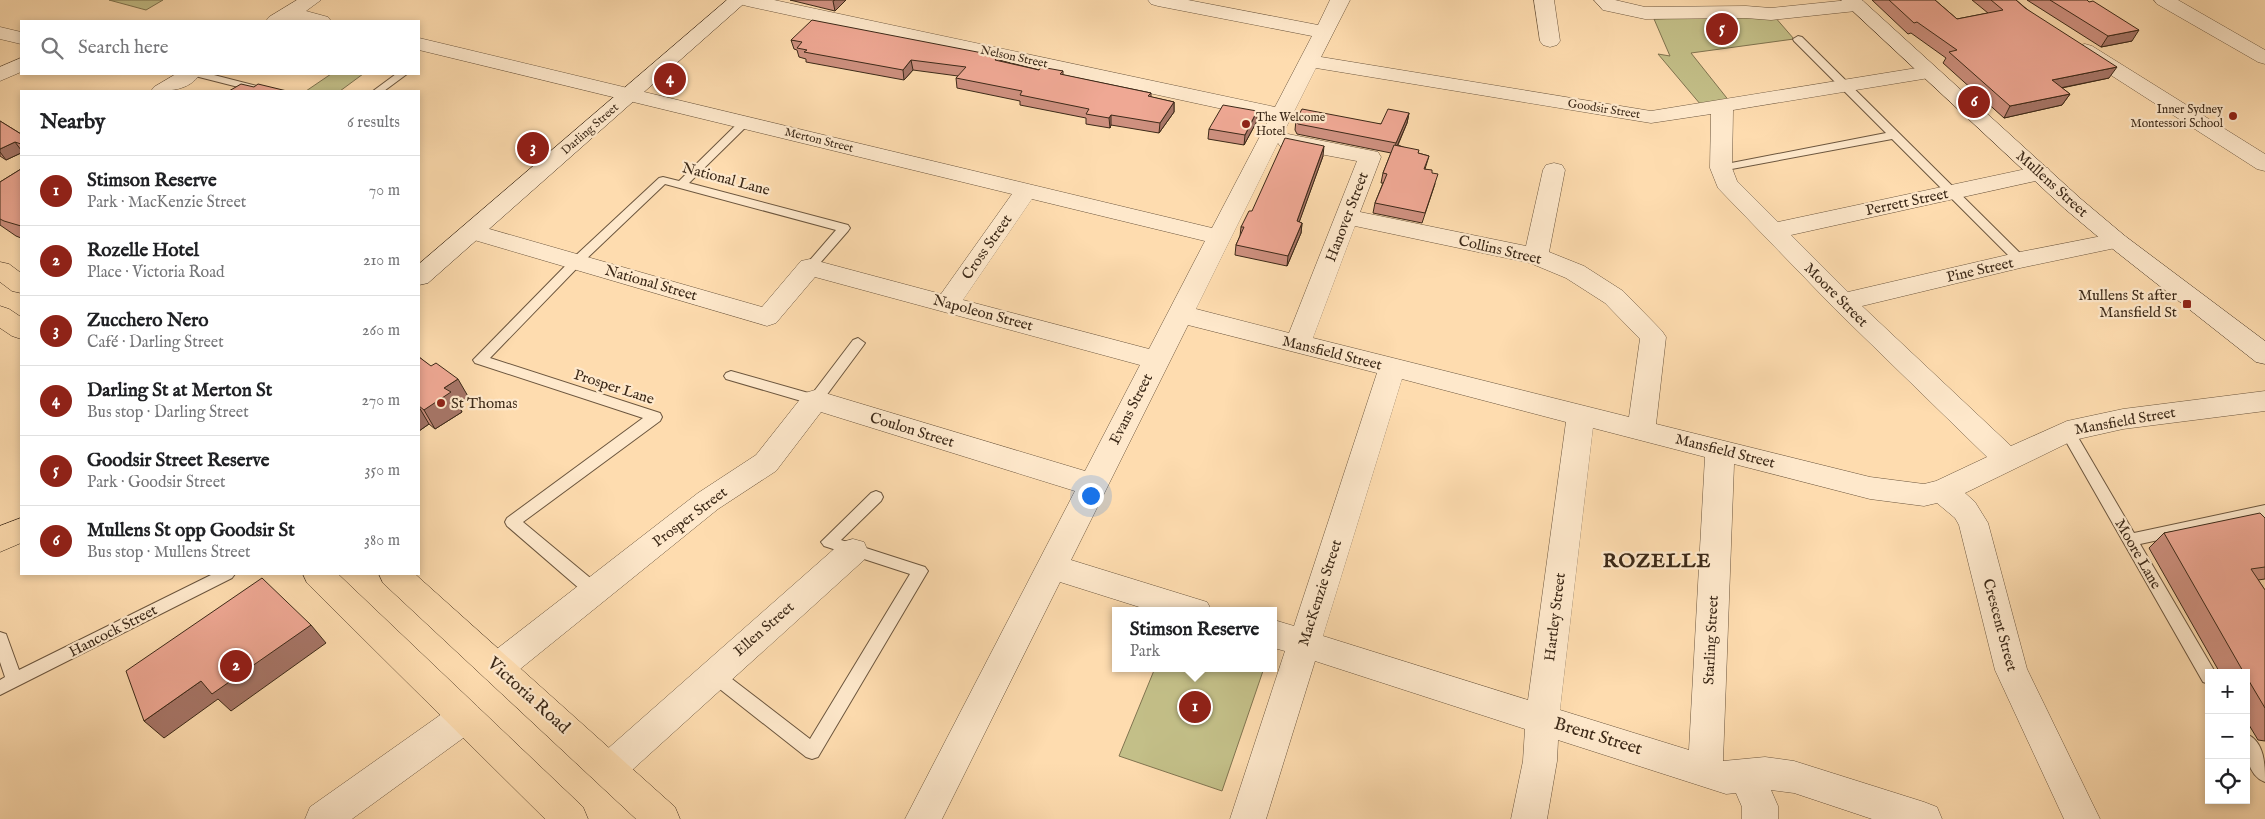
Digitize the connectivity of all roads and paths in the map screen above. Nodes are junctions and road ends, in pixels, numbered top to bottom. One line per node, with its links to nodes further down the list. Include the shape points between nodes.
1 (311, 0): 10 (street)
2 (738, 0): 31 (street, Darling Street)
3 (747, 0): 34 (street, Nelson Street)
4 (1158, 0): 12 (street)
5 (1340, 0): 12 (street, Evans Street)
6 (1544, 0): 17 (street)
7 (1604, 0): 9 (street, via 1610,6 1645,13 1771,14)
8 (2164, 0): 19 (street)
9 (1853, 2): 22 (street, Mullens Street)
10 (283, 17): 11 (street)
11 (312, 20)
12 (1324, 32): 20 (street, Evans Street)
13 (0, 33): 14 (street)
14 (20, 38)
15 (1798, 39): 27 (lane)
16 (2068, 39): 36 (street)
17 (1550, 40)
18 (420, 44): 31 (street, Merton Street)
19 (2265, 58)
20 (1309, 61): 32 (street, Goodsir Street, via 1651,117); 34 (street, Evans Street)
21 (20, 65): 26 (street)
22 (1929, 72): 27 (street, Goodsir Street); 39 (street, Mullens Street)
23 (188, 75): 28 (street)
24 (203, 75): 29 (lane)
25 (401, 75): 30 (lane)
26 (0, 76)
27 (1844, 85): 32 (street, Goodsir Street); 35 (lane)
28 (163, 90)
29 (261, 90)
30 (379, 90)
31 (629, 94): 33 (street, Merton Street); 45 (street, Darling Street)
32 (1722, 106): 37 (street, Moore Street)
33 (745, 122): 40 (lane); 41 (street, Merton Street)
34 (1276, 126): 43 (street, Hanover Street, via 1370,157); 46 (street, Evans Street)
35 (1895, 135): 37 (lane); 42 (lane)
36 (2265, 164)
37 (1721, 168): 44 (street, Moore Street, via 1726,183)
38 (1554, 170): 48 (street)
39 (2040, 173): 42 (street, Perrett Street); 47 (street, Mullens Street)
40 (682, 184): 50 (lane, National Lane, via 663,180); 51 (lane, National Lane, via 844,228)
41 (1027, 190): 46 (street, Merton Street); 56 (street, Cross Street)
42 (1952, 192): 44 (street, Perrett Street); 49 (lane)
43 (1347, 217): 48 (street, Collins Street); 61 (street, Hanover Street)
44 (1773, 231): 55 (street, Moore Street)
45 (472, 232): 50 (street, National Street); 53 (street, Darling Street)
46 (1219, 237): 57 (street, Evans Street)
47 (2117, 241): 49 (street, Pine Street); 62 (street, Mullens Street)
48 (1536, 256): 69 (street, Collins Street, via 1575,272 1614,297 1653,337)
49 (2020, 260): 55 (street, Pine Street)
50 (578, 262): 51 (street, National Street, via 767,317); 85 (lane, Prosper Lane, via 480,360 655,417 512,522)
51 (810, 267): 56 (street, Napoleon Street)
52 (0, 270): 54 (main road)
53 (420, 276)
54 (20, 284)
55 (1843, 302): 72 (street, Moore Street)
56 (947, 304): 63 (street, Napoleon Street)
57 (1180, 314): 61 (street, Mansfield Street); 63 (street, Evans Street)
58 (0, 315): 59 (main road)
59 (20, 329)
60 (858, 343): 66 (lane, Prosper Street)
61 (1298, 344): 64 (street, Mansfield Street)
62 (2265, 354)
63 (1156, 360): 73 (street, Evans Street)
64 (1392, 368): 68 (street, Mansfield Street); 88 (street, MacKenzie Street)
65 (731, 376): 66 (lane, Coulon Street)
66 (815, 400): 73 (street, Coulon Street); 85 (street, Prosper Street, via 766,464 708,501)
67 (2265, 401): 70 (street, Mansfield Street, via 2123,419)
68 (1582, 416): 69 (street, Mansfield Street); 94 (street, Hartley Street)
69 (1641, 430): 71 (street, Mansfield Street)
70 (2067, 431): 72 (street, Mansfield Street); 79 (lane, Moore Lane)
71 (1720, 450): 74 (street, Mansfield Street, via 1870,488 1924,495); 97 (street, Starling Street)
72 (2006, 458): 74 (street, Mansfield Street)
73 (1093, 485): 81 (street, Evans Street)
74 (1942, 490): 108 (street, Crescent Street, via 1965,510 1973,523 2011,670)
75 (876, 497): 80 (lane, via 829,542)
76 (2265, 511): 79 (lane)
77 (20, 530): 78 (main road)
78 (0, 540)
79 (2130, 540): 90 (lane, Moore Lane)
80 (853, 551): 91 (street, Ellen Street); 91 (lane, via 920,571 812,751)
81 (1051, 567): 86 (street); 103 (street, Evans Street)
82 (225, 575): 92 (lane, Hancock Street)
83 (319, 575): 93 (main road)
84 (395, 575): 89 (main road, Victoria Road)
85 (594, 591): 89 (street, Prosper Street)
86 (1183, 607)
87 (0, 639): 92 (lane)
88 (1289, 639): 94 (street, Brent Street); 104 (street, MacKenzie Street)
89 (497, 668): 96 (main road, Victoria Road)
90 (2205, 669)
91 (713, 674): 96 (street, Ellen Street)
92 (7, 685)
93 (465, 717): 100 (main road); 101 (street)
94 (1542, 720): 97 (street, Brent Street); 105 (street, Hartley Street, via 1540,761)
95 (2250, 749): 98 (lane)
96 (608, 770): 102 (main road, Victoria Road)
97 (1705, 770): 99 (street, Brent Street, via 1726,778)
98 (2265, 774)
99 (1746, 777): 106 (street, via 1760,806); 107 (street, Brent Street, via 1765,774 1794,777)
100 (557, 815)
101 (323, 819)
102 (662, 819)
103 (923, 819)
104 (1248, 819)
105 (1528, 819)
106 (1760, 819)
107 (1924, 819)
108 (2082, 819)

